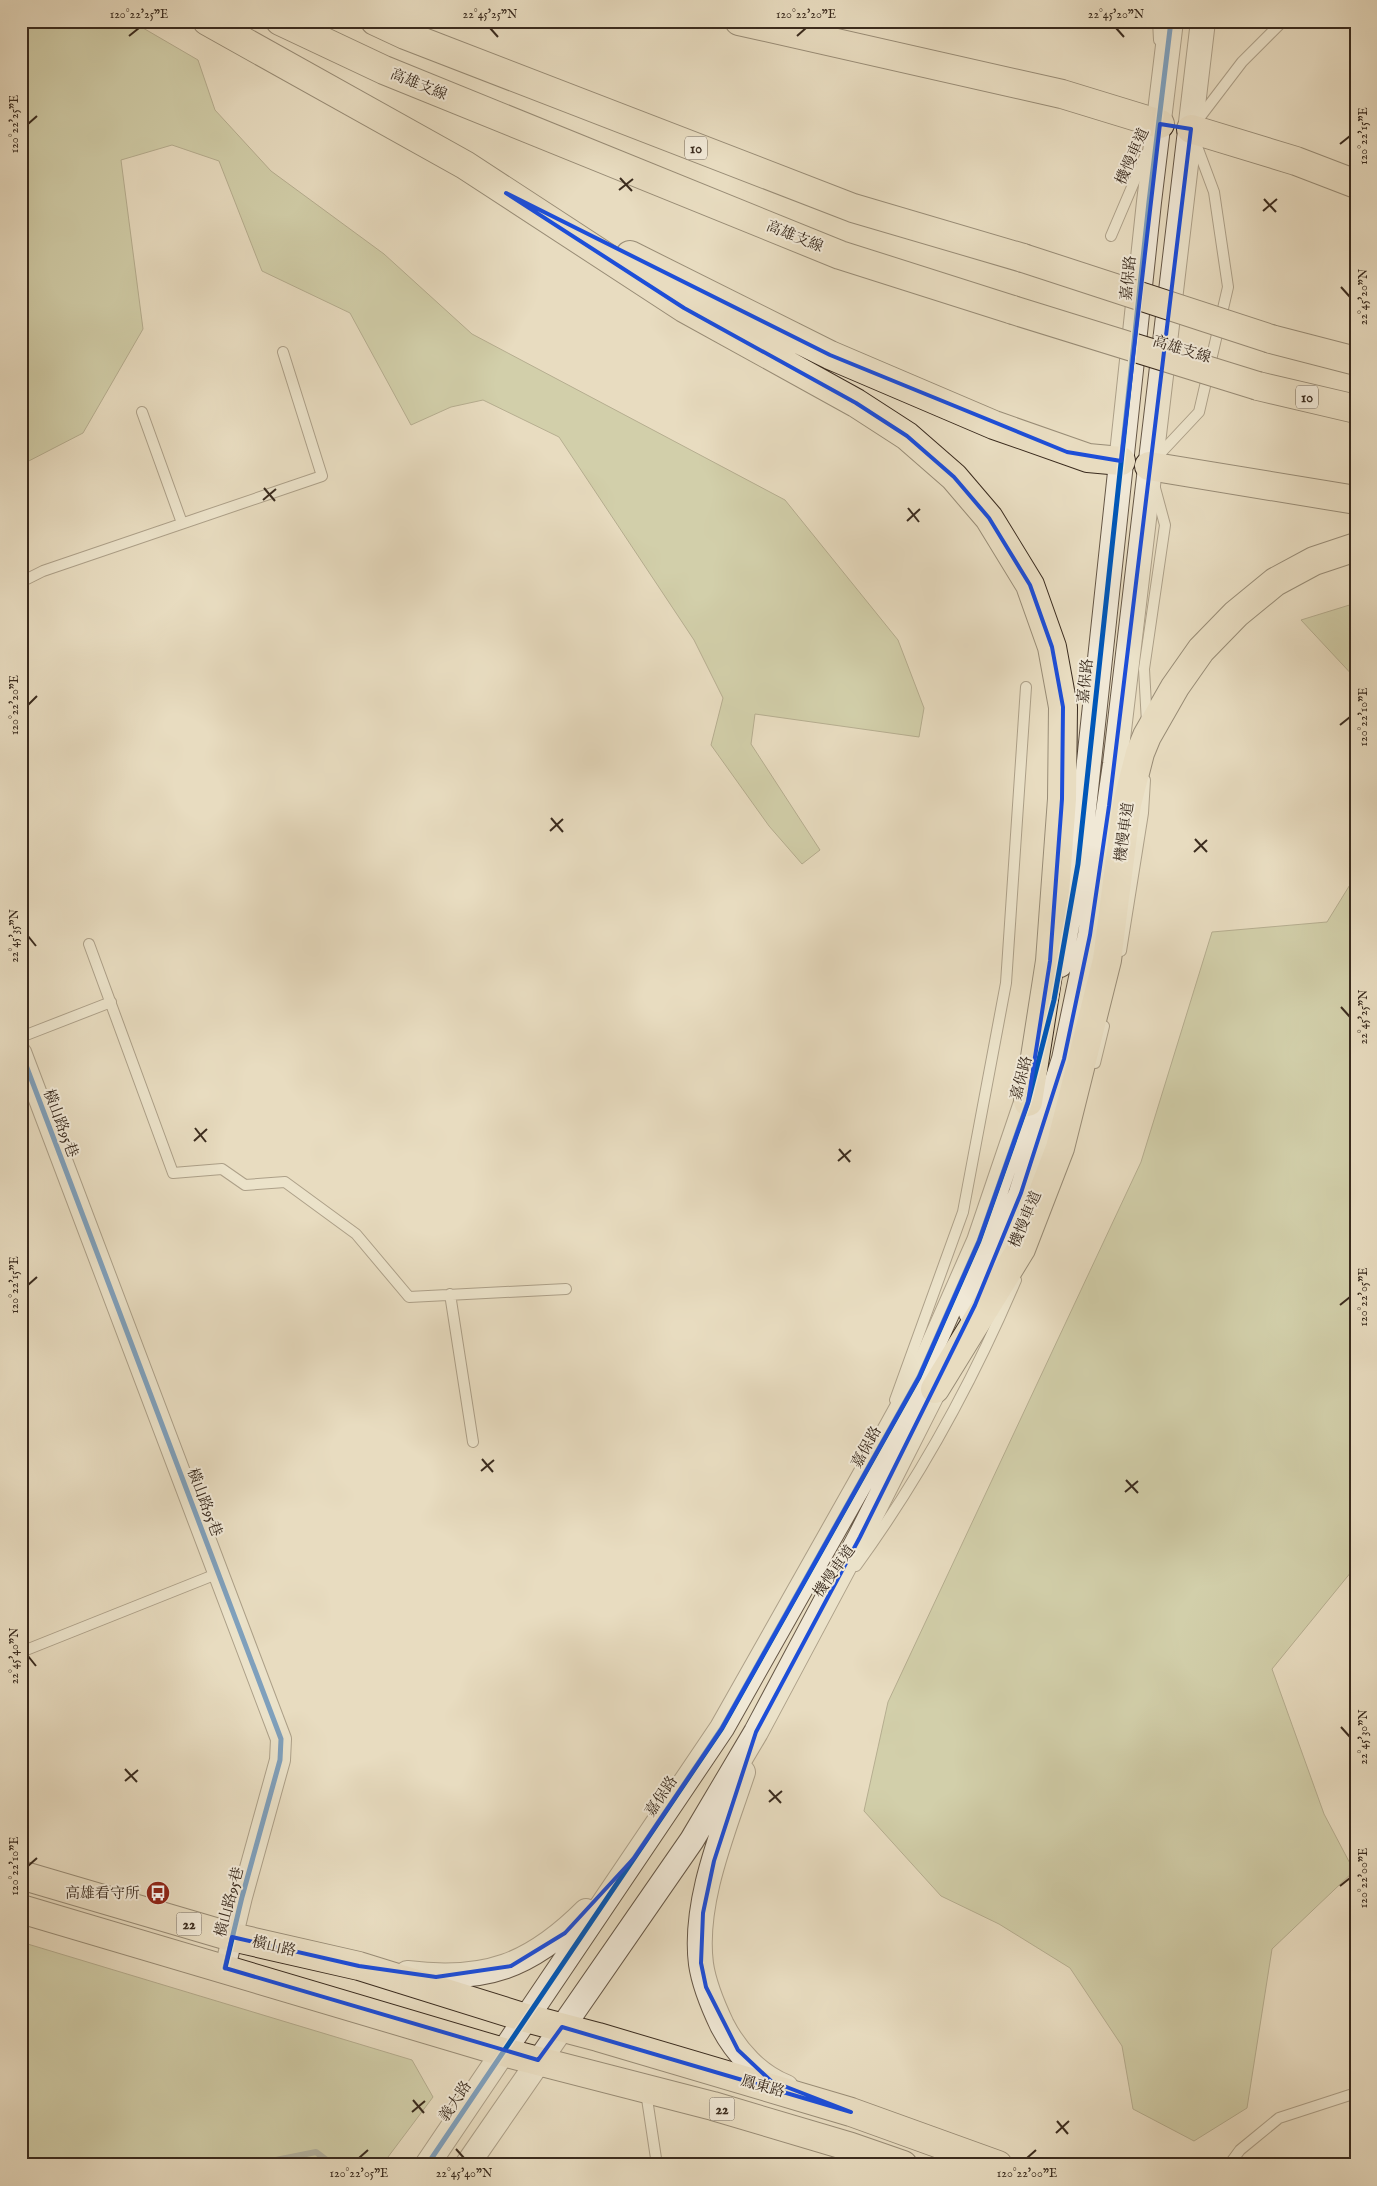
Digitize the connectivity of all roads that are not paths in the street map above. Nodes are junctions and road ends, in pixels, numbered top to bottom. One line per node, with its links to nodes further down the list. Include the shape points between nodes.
1 (206, 21): 12 (main road, via 465,165)
2 (280, 21): 16 (main road, 高雄支線 / 10, bridge, via 384,70 840,255 1258,386)
3 (375, 21): 15 (main road, 10, bridge, via 853,208 1023,258 1271,339)
4 (739, 21): 9 (main road, via 1062,94)
5 (1158, 21): 9 (lane, 機慢車道)
6 (1171, 21): 9 (street, 嘉保路)
7 (1203, 21): 10 (street)
8 (1283, 21): 10 (lane, via 1242,62)
9 (1160, 124): 10 (street); 13 (lane, 機慢車道); 18 (street, 嘉保路)
10 (1191, 129): 11 (main road, via 1296,161); 19 (street); 19 (lane, via 1214,192 1228,287 1199,412)
11 (1356, 184)
12 (506, 194): 18 (main road, via 830,355 994,425 1067,452); 33 (main road, via 684,308 856,403 907,436 954,477 989,518 1030,585 1052,647 1063,707 1062,799 1050,961)
13 (1111, 236)
14 (283, 352): 21 (lane, via 322,476)
15 (1356, 361)
16 (1356, 409)
17 (142, 412): 21 (lane)
18 (1121, 461): 19 (street); 33 (street, 嘉保路, via 1078,864 1054,1000)
19 (1149, 466): 20 (main road); 25 (lane, 機慢車道, via 1165,525 1144,668); 37 (street, via 1109,806 1090,935 1064,1059 1021,1193 975,1305)
20 (1356, 500)
21 (182, 524): 23 (lane, via 43,571)
22 (1356, 547): 25 (main road, via 1314,561 1275,582 1236,614 1201,650)
23 (21, 582)
24 (1026, 687): 39 (lane, via 1006,983 963,1212)
25 (1147, 736): 27 (lane, 機慢車道, via 1143,813); 37 (main road, via 1127,804 1107,960 1060,1148 1021,1249)
26 (89, 944): 28 (lane)
27 (1118, 962)
28 (110, 1002): 30 (lane); 36 (lane, via 174,1173 222,1169 245,1185 285,1182 356,1234 409,1297)
29 (1106, 1019): 32 (lane)
30 (21, 1037)
31 (21, 1052): 40 (street, 橫山路95巷)
32 (1091, 1076)
33 (1028, 1102): 39 (street, 嘉保路, via 979,1241 919,1377)
34 (1082, 1104): 41 (lane, 機慢車道, via 1062,1169 996,1327 932,1451 874,1542)
35 (566, 1289): 36 (lane)
36 (450, 1294): 38 (lane)
37 (935, 1390): 41 (street)
38 (473, 1442)
39 (874, 1457): 44 (street, 嘉保路, via 722,1728)
40 (218, 1573): 42 (lane); 47 (street, 橫山路95巷, via 281,1739 280,1760)
41 (805, 1636): 43 (street)
42 (21, 1652)
43 (756, 1732): 51 (street, via 692,1840); 56 (street, via 714,1861 703,1913 701,1963 706,1987 727,2033 753,2066 771,2081)
44 (634, 1858): 48 (street, via 565,1932 538,1952 511,1966 436,1977); 50 (street, 嘉保路)
45 (21, 1875): 47 (main road, 橫山路 / 22)
46 (21, 1909): 49 (main road, 22)
47 (232, 1937): 48 (main road, 橫山路 / 22); 49 (street, 橫山路95巷)
48 (359, 1966): 50 (main road, 橫山路 / 22)
49 (226, 1968): 52 (main road, 22)
50 (526, 2018): 51 (main road, 鳳東路 / 22); 52 (street, 義大路)
51 (562, 2027): 53 (street); 56 (main road, 鳳東路 / 22)
52 (503, 2052): 53 (main road, 22); 57 (street, 義大路)
53 (538, 2060): 54 (main road, 22); 58 (street)
54 (646, 2090): 59 (lane); 60 (main road, 22, via 713,2106)
55 (1356, 2093): 62 (lane, via 1279,2118 1240,2150)
56 (851, 2112): 61 (main road, 鳳東路 / 22)
57 (427, 2165)
58 (467, 2165)
59 (657, 2165)
60 (902, 2165)
61 (998, 2165)
62 (1229, 2165)

